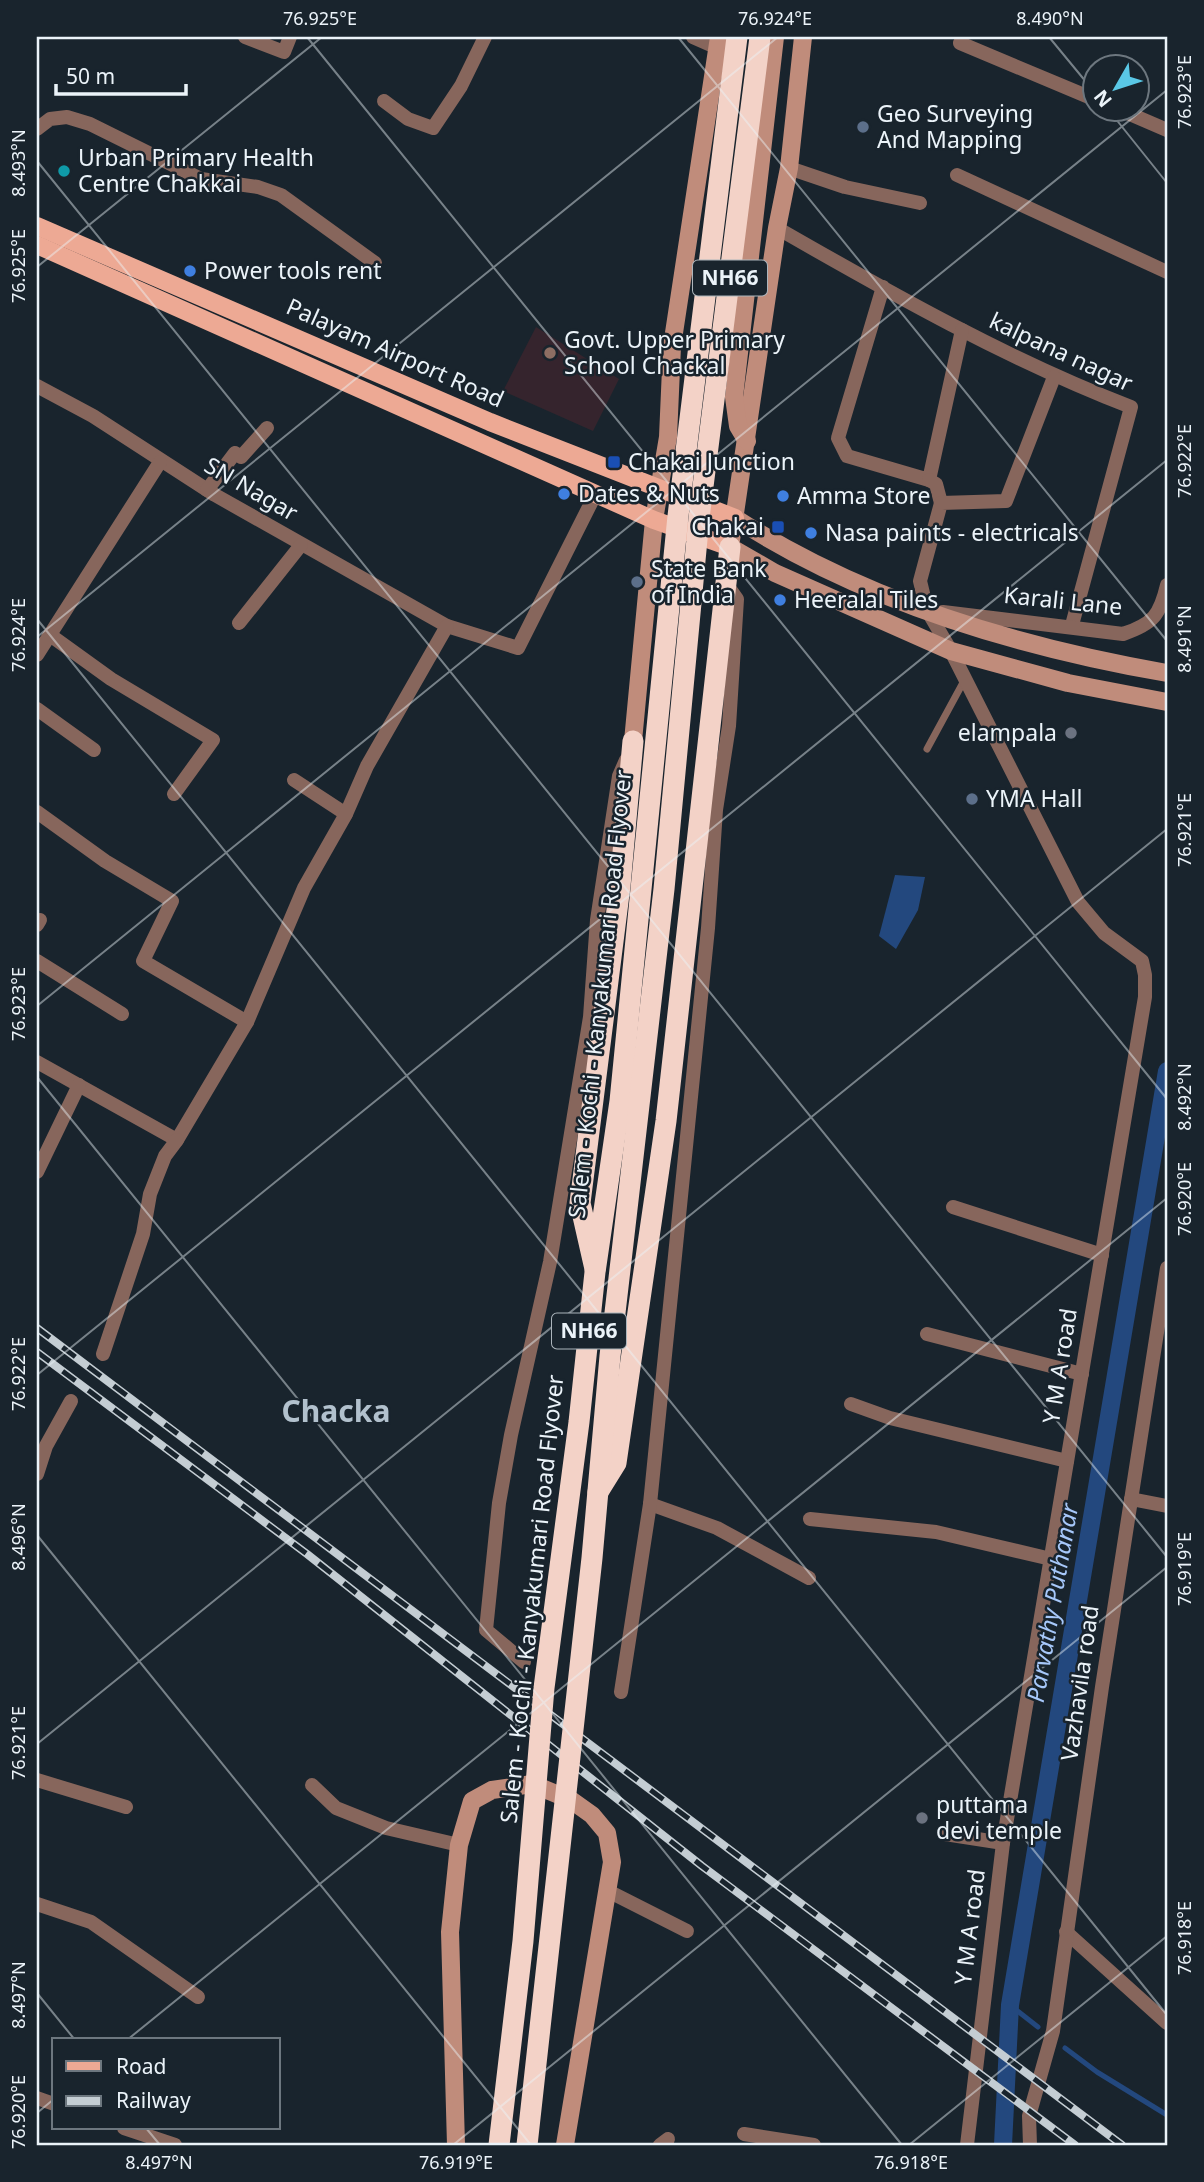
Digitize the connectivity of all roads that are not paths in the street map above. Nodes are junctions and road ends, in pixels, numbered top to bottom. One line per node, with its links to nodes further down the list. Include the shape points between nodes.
1 (245, 37): 2 (street, via 284,51)
2 (290, 37)
3 (485, 37): 12 (street, via 433,128 408,119)
4 (693, 37): 9 (street)
5 (737, 37): 70 (highway, Salem - Kochi - Kanyakumari Road Flyover / NH66, bridge, via 678,516 620,1101)
6 (760, 37): 79 (highway, NH66, bridge, via 699,518)
7 (775, 37): 29 (street, via 734,397 735,418)
8 (803, 37): 16 (street)
9 (718, 43): 32 (street, via 672,346 668,438)
10 (960, 43): 11 (street)
11 (1082, 94)
12 (384, 101)
13 (1148, 122): 15 (street)
14 (37, 130): 22 (street, via 50,119 67,117 201,179 281,195)
15 (1167, 130)
16 (789, 168): 18 (street, via 845,187); 20 (street)
17 (957, 175): 23 (street)
18 (920, 203)
19 (37, 226): 32 (main road, Palayam Airport Road, via 490,422)
20 (777, 228): 24 (street, kalpana nagar); 29 (street)
21 (37, 245): 34 (main road, Palayam Airport Road)
22 (375, 263)
23 (1167, 272)
24 (883, 287): 25 (street, kalpana nagar); 31 (street, via 838,438 847,456 855,460)
25 (962, 330): 26 (street, kalpana nagar); 31 (street)
26 (1054, 377): 35 (street, via 1006,501); 44 (street, kalpana nagar, via 1131,407)
27 (37, 386): 30 (street, SN Nagar, via 93,416)
28 (267, 428): 33 (street, via 240,457 235,453)
29 (747, 441): 36 (street)
30 (160, 462): 33 (street, SN Nagar); 46 (street)
31 (929, 480): 35 (street, via 936,484)
32 (660, 486): 36 (main road, Palayam Airport Road); 37 (street)
33 (207, 490): 38 (street, SN Nagar)
34 (596, 493): 37 (main road, Palayam Airport Road); 45 (street, SN Nagar, via 518,648)
35 (941, 503): 42 (street, via 920,581)
36 (735, 518): 39 (street); 42 (street, via 788,552)
37 (654, 520): 39 (main road, Palayam Airport Road); 53 (street)
38 (301, 545): 43 (street); 45 (street, SN Nagar)
39 (730, 547): 40 (highway); 47 (street, via 775,573)
40 (727, 585): 79 (highway, via 666,1121 616,1463); 81 (street, via 737,599 735,656 716,810)
41 (1167, 585): 44 (street, Karali Lane, via 1162,606 1146,626 1123,634)
42 (927, 610): 44 (street, Karali Lane); 47 (street, Y M A road); 49 (street, via 1080,658)
43 (239, 623)
44 (1072, 625)
45 (447, 626): 59 (street, via 367,766)
46 (50, 635): 48 (street); 57 (street, via 111,679 213,740)
47 (951, 651): 50 (street, Y M A road); 51 (street, via 1068,683)
48 (37, 655)
49 (1167, 673)
50 (965, 679): 54 (lane); 68 (street, Y M A road, via 1078,902 1104,933 1137,955 1146,975)
51 (1167, 702)
52 (37, 709): 55 (street)
53 (633, 741): 70 (highway, via 620,886 580,1203); 86 (street, via 619,776 597,920 590,1017 550,1262 511,1435 488,1587 485,1630)
54 (927, 749)
55 (94, 750)
56 (294, 780): 59 (street)
57 (174, 794)
58 (37, 811): 62 (street, via 172,901 143,961)
59 (346, 814): 62 (street, via 304,888)
60 (37, 961): 61 (street)
61 (122, 1014)
62 (247, 1022): 65 (street)
63 (37, 1062): 64 (street)
64 (79, 1085): 65 (street); 66 (street)
65 (177, 1140): 72 (street, via 150,1194 143,1234)
66 (37, 1172)
67 (953, 1207): 68 (street)
68 (1101, 1255): 73 (street, Y M A road)
69 (1167, 1268): 80 (street, Vazhavila road)
70 (595, 1272): 104 (highway, Salem - Kochi - Kanyakumari Road Flyover / NH66, bridge, via 544,1688 523,1941)
71 (926, 1334): 73 (street)
72 (103, 1354)
73 (1082, 1374): 77 (street, Y M A road)
74 (71, 1401): 76 (street)
75 (851, 1404): 77 (street, via 890,1418)
76 (42, 1443): 78 (street)
77 (1067, 1461): 84 (street, Y M A road)
78 (37, 1474)
79 (598, 1492): 105 (highway, NH66, bridge)
80 (1130, 1499): 82 (street); 97 (street, Vazhavila road)
81 (650, 1504): 85 (street, via 717,1528); 87 (street)
82 (1167, 1506)
83 (810, 1520): 84 (street, via 936,1532)
84 (1051, 1559): 92 (street, Y M A road)
85 (808, 1578)
86 (524, 1662)
87 (621, 1692)
88 (37, 1780): 90 (street)
89 (312, 1785): 93 (street, via 336,1808 386,1828)
90 (126, 1807)
91 (945, 1834): 92 (street)
92 (1003, 1843): 108 (street, Y M A road)
93 (459, 1845): 94 (street, via 472,1801 492,1790 532,1784 571,1800 607,1833 612,1862); 103 (street, via 450,1932)
94 (608, 1891): 96 (street); 106 (street)
95 (37, 1904): 98 (street, via 91,1922)
96 (687, 1931)
97 (1066, 1932): 99 (street); 109 (street, Vazhavila road, via 1053,2031 1030,2116)
98 (198, 1997)
99 (1167, 2023)
100 (130, 2130): 102 (street)
101 (744, 2134): 107 (street)
102 (174, 2145)
103 (456, 2145)
104 (499, 2145)
105 (527, 2145)
106 (565, 2145)
107 (814, 2145)
108 (967, 2145)
109 (1030, 2145)

